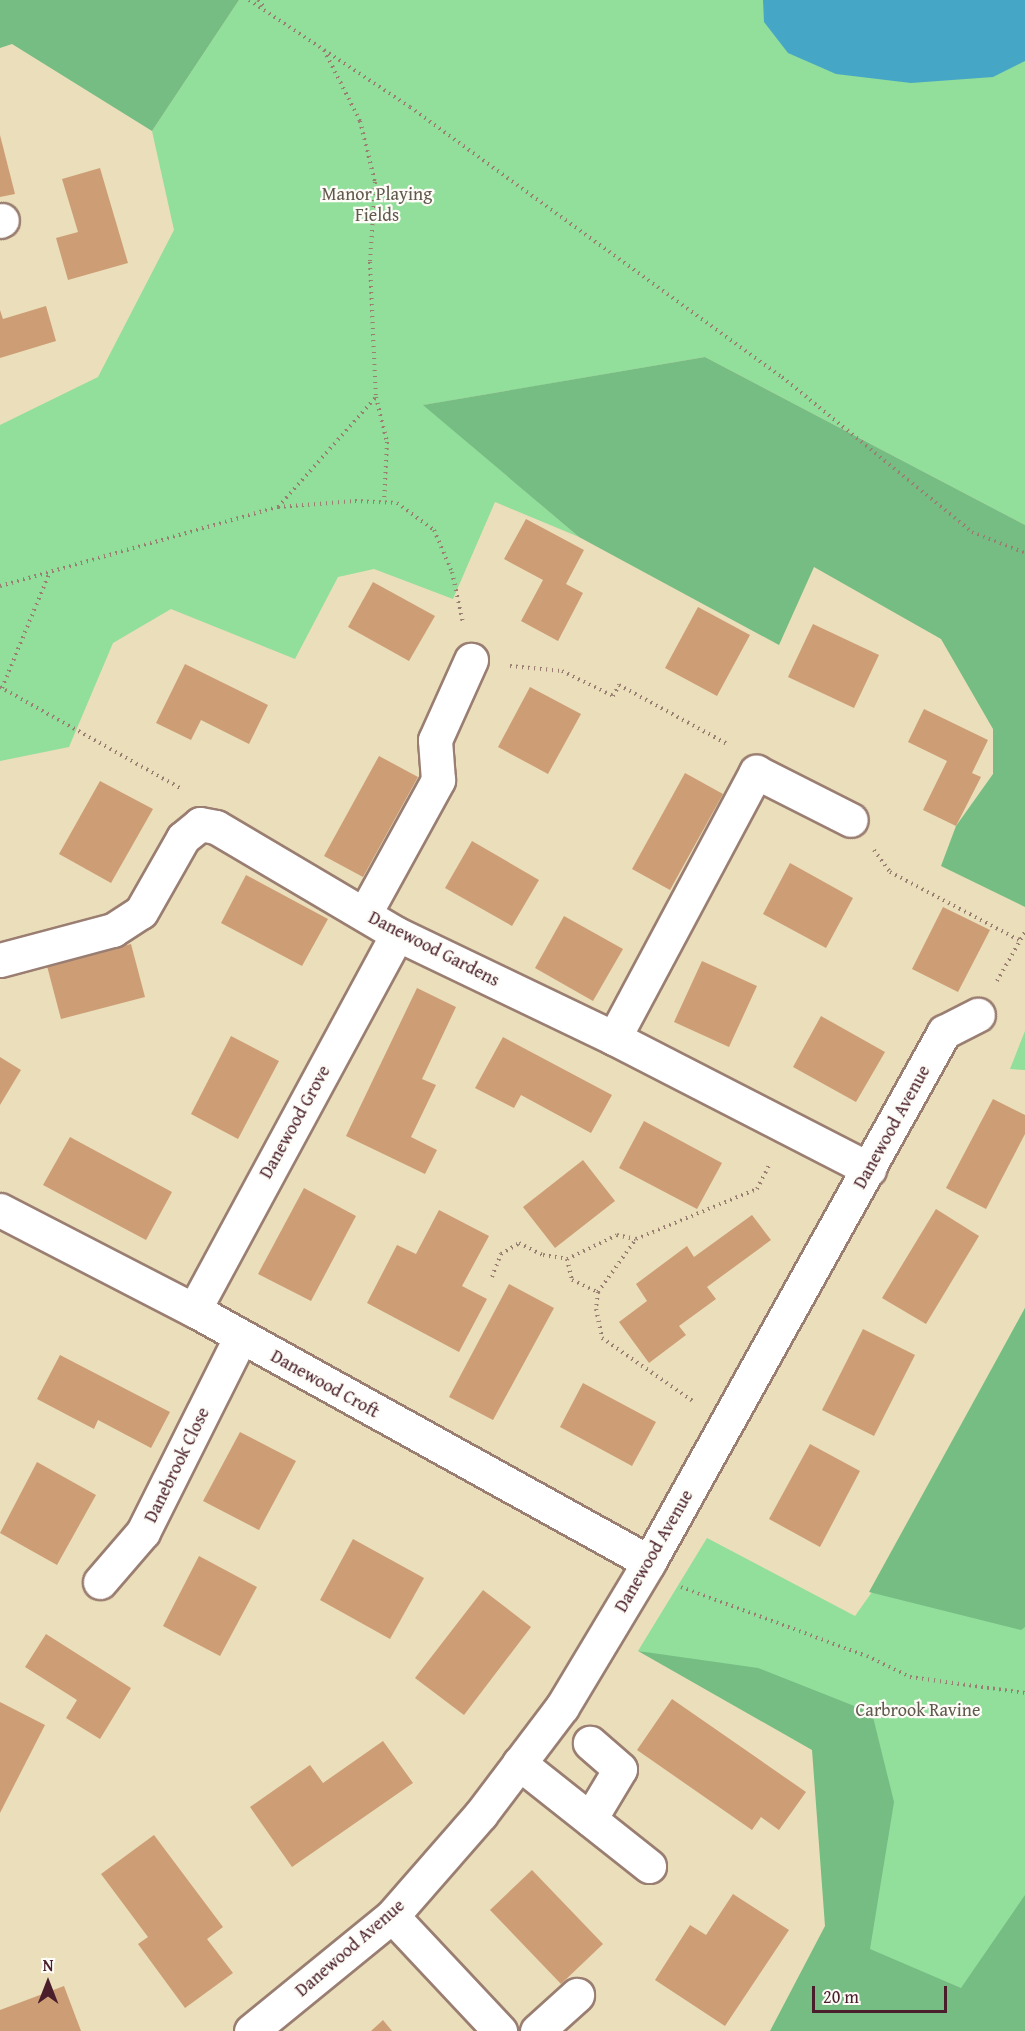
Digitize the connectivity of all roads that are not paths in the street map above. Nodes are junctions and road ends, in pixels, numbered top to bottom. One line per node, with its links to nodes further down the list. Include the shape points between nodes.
1 (471, 660): 3 (street, via 435,740 438,780)
2 (851, 820): 7 (street, via 756,772)
3 (365, 913): 4 (street, Danewood Gardens); 5 (street, Danewood Gardens, via 216,827 200,824 183,838 141,912 113,930)
4 (398, 934): 7 (street, Danewood Gardens); 10 (street, Danewood Grove)
5 (0, 960)
6 (978, 1015): 8 (street, Danewood Avenue, via 944,1032)
7 (614, 1038): 8 (street, Danewood Gardens)
8 (869, 1170): 12 (street, Danewood Avenue)
9 (0, 1210): 10 (street, Danewood Croft)
10 (194, 1310): 11 (street, Danewood Croft)
11 (240, 1338): 12 (street, Danewood Croft); 13 (street, Danebrook Close, via 144,1532)
12 (649, 1562): 15 (street, Danewood Avenue, via 562,1707)
13 (100, 1582)
14 (590, 1743): 16 (street, via 620,1769)
15 (519, 1763): 16 (street); 18 (street, Danewood Avenue)
16 (590, 1819): 17 (street)
17 (649, 1866)
18 (392, 1916): 20 (street, Danewood Avenue); 21 (street)
19 (576, 1995): 22 (street)
20 (251, 2031)
21 (500, 2031)
22 (537, 2031)

